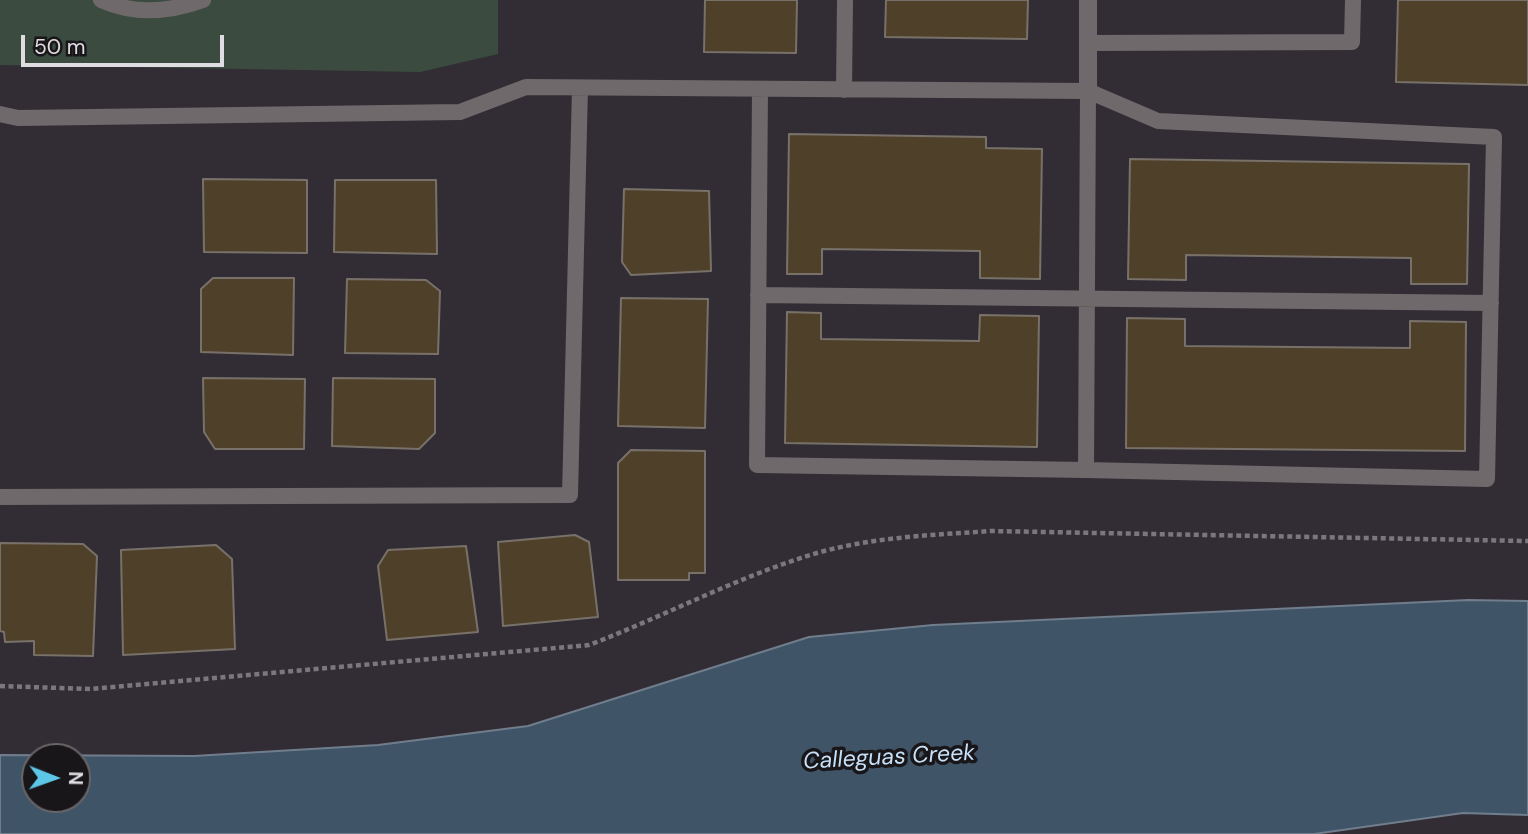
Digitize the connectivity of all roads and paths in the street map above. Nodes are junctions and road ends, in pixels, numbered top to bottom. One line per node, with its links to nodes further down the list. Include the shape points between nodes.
1 (101, 0): 2 (lane, via 118,7 160,11)
2 (203, 0)
3 (845, 0): 9 (lane)
4 (1088, 0): 6 (street)
5 (1353, 0): 6 (lane, via 1352,42)
6 (1087, 43): 10 (street)
7 (580, 88): 8 (lane); 11 (lane, via 526,87 460,112 18,118); 16 (lane, via 569,495)
8 (760, 89): 9 (lane); 12 (lane)
9 (844, 90): 10 (lane)
10 (1088, 91): 13 (lane); 14 (lane, via 1158,121 1494,137)
11 (0, 114)
12 (758, 295): 13 (lane); 15 (lane, via 757,465)
13 (1087, 300): 14 (lane); 15 (lane)
14 (1491, 303): 15 (lane, via 1487,478)
15 (1086, 470)
16 (0, 497)
17 (1528, 541): 18 (path, via 991,531 905,537 817,553 589,645 90,689)
18 (0, 686)

